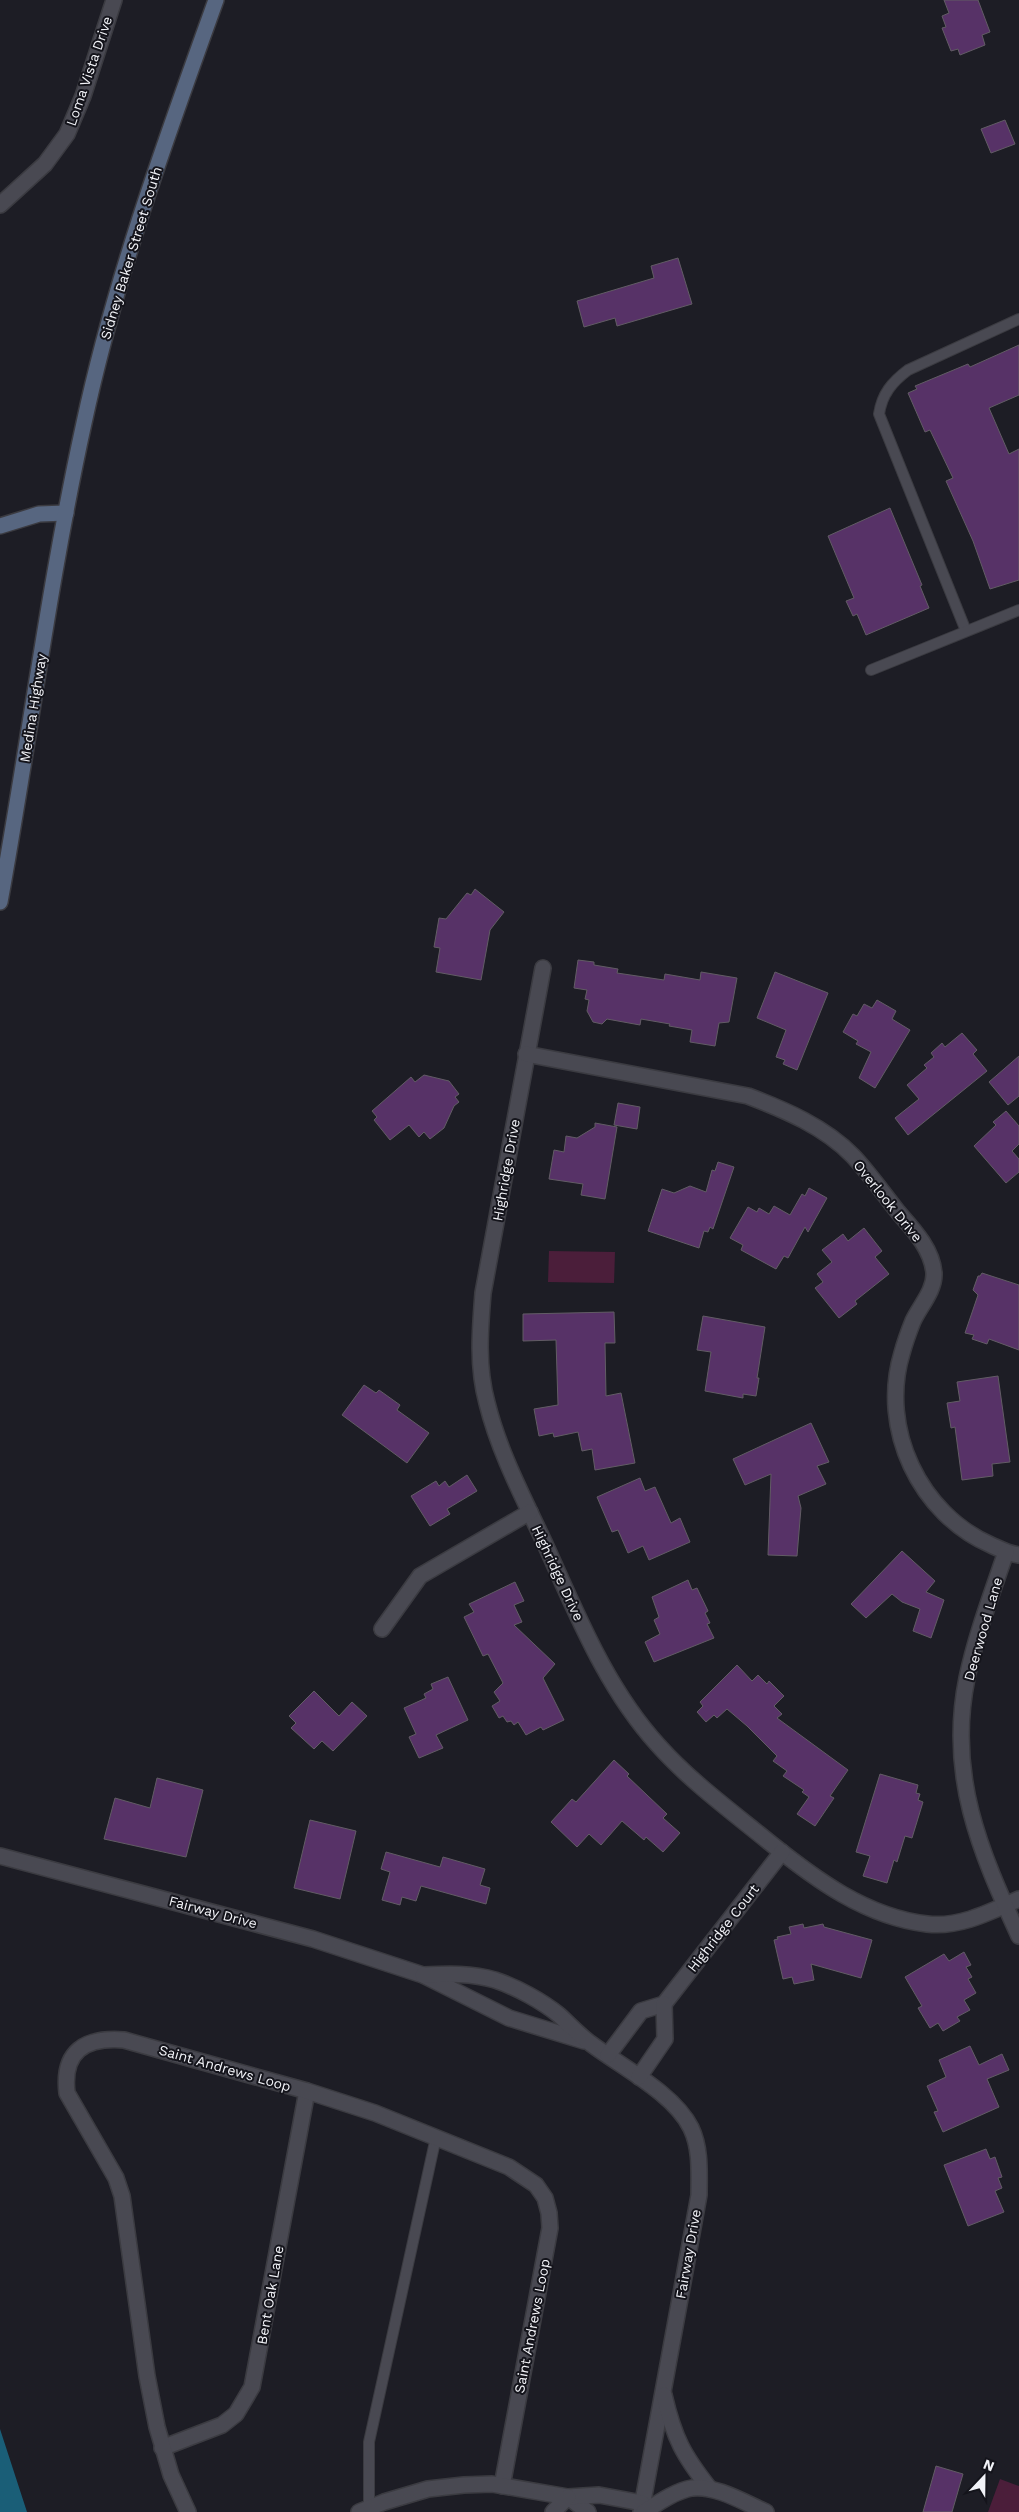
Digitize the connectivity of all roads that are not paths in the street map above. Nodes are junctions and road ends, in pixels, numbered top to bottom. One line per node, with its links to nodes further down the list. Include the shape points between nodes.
1 (114, 0): 3 (street, Loma Vista Drive, via 83,96 67,134 46,164)
2 (216, 0): 5 (main road, Sidney Baker Street South, via 123,271 84,423)
3 (0, 205)
4 (1019, 319): 8 (lane, via 908,370 895,380 880,404 879,414)
5 (66, 513): 6 (main road, via 39,514); 10 (main road, Medina Highway)
6 (0, 526)
7 (1019, 610): 8 (lane)
8 (966, 631): 9 (lane)
9 (871, 670)
10 (0, 897)
11 (543, 968): 12 (street, Highridge Drive)
12 (526, 1054): 13 (street, Highridge Drive, via 483,1293 479,1348 487,1403); 14 (street, Overlook Drive, via 748,1096 784,1109 852,1155 920,1238 932,1260 934,1275 901,1354 896,1393 900,1433 913,1472 936,1506 969,1535)
13 (530, 1512): 15 (street, via 420,1576); 16 (street, Highridge Drive, via 598,1658 625,1704 657,1745 691,1778)
14 (1013, 1553): 19 (street, Deerwood Lane, via 976,1640 962,1720 962,1765 970,1810 991,1877)
15 (382, 1629)
16 (782, 1852): 19 (street, Highridge Drive, via 848,1898 870,1909 927,1924 954,1924); 22 (street, Highridge Court)
17 (0, 1856): 21 (street, Fairway Drive, via 313,1938)
18 (1019, 1899): 19 (street, Highridge Drive)
19 (1005, 1905): 20 (street, Deerwood Lane)
20 (1019, 1936)
21 (423, 1975): 23 (street, Fairway Drive, via 509,2018); 23 (street, Fairway Drive, via 451,1974 495,1980 557,2013)
22 (664, 2004): 24 (street, via 641,2011); 25 (street, via 666,2039)
23 (590, 2043): 24 (street, Fairway Drive)
24 (608, 2054): 25 (street, Fairway Drive)
25 (639, 2077): 28 (street, Fairway Drive, via 676,2108 691,2127 698,2148 699,2195)
26 (307, 2091): 27 (street, Saint Andrews Loop); 29 (street, Bent Oak Lane, via 252,2387 236,2414 222,2425); 29 (street, Saint Andrews Loop, via 124,2040 106,2038 90,2042 77,2051 68,2064 65,2078 67,2093 116,2178 122,2196 147,2376)
27 (436, 2137): 30 (street, Saint Andrews Loop, via 524,2175 545,2198 549,2213 550,2228); 34 (lane, via 369,2442)
28 (663, 2390): 31 (street, via 672,2426 686,2458); 33 (street, Fairway Drive)
29 (162, 2448): 35 (street, Saint Andrews Loop)
30 (502, 2486): 32 (street); 34 (street, via 464,2485 428,2489)
31 (710, 2489): 33 (street, via 682,2491); 38 (street)
32 (568, 2497): 33 (street, via 599,2495); 36 (street); 37 (street)
33 (642, 2509)
34 (364, 2510)
35 (188, 2512)
36 (553, 2512)
37 (588, 2512)
38 (766, 2512)

